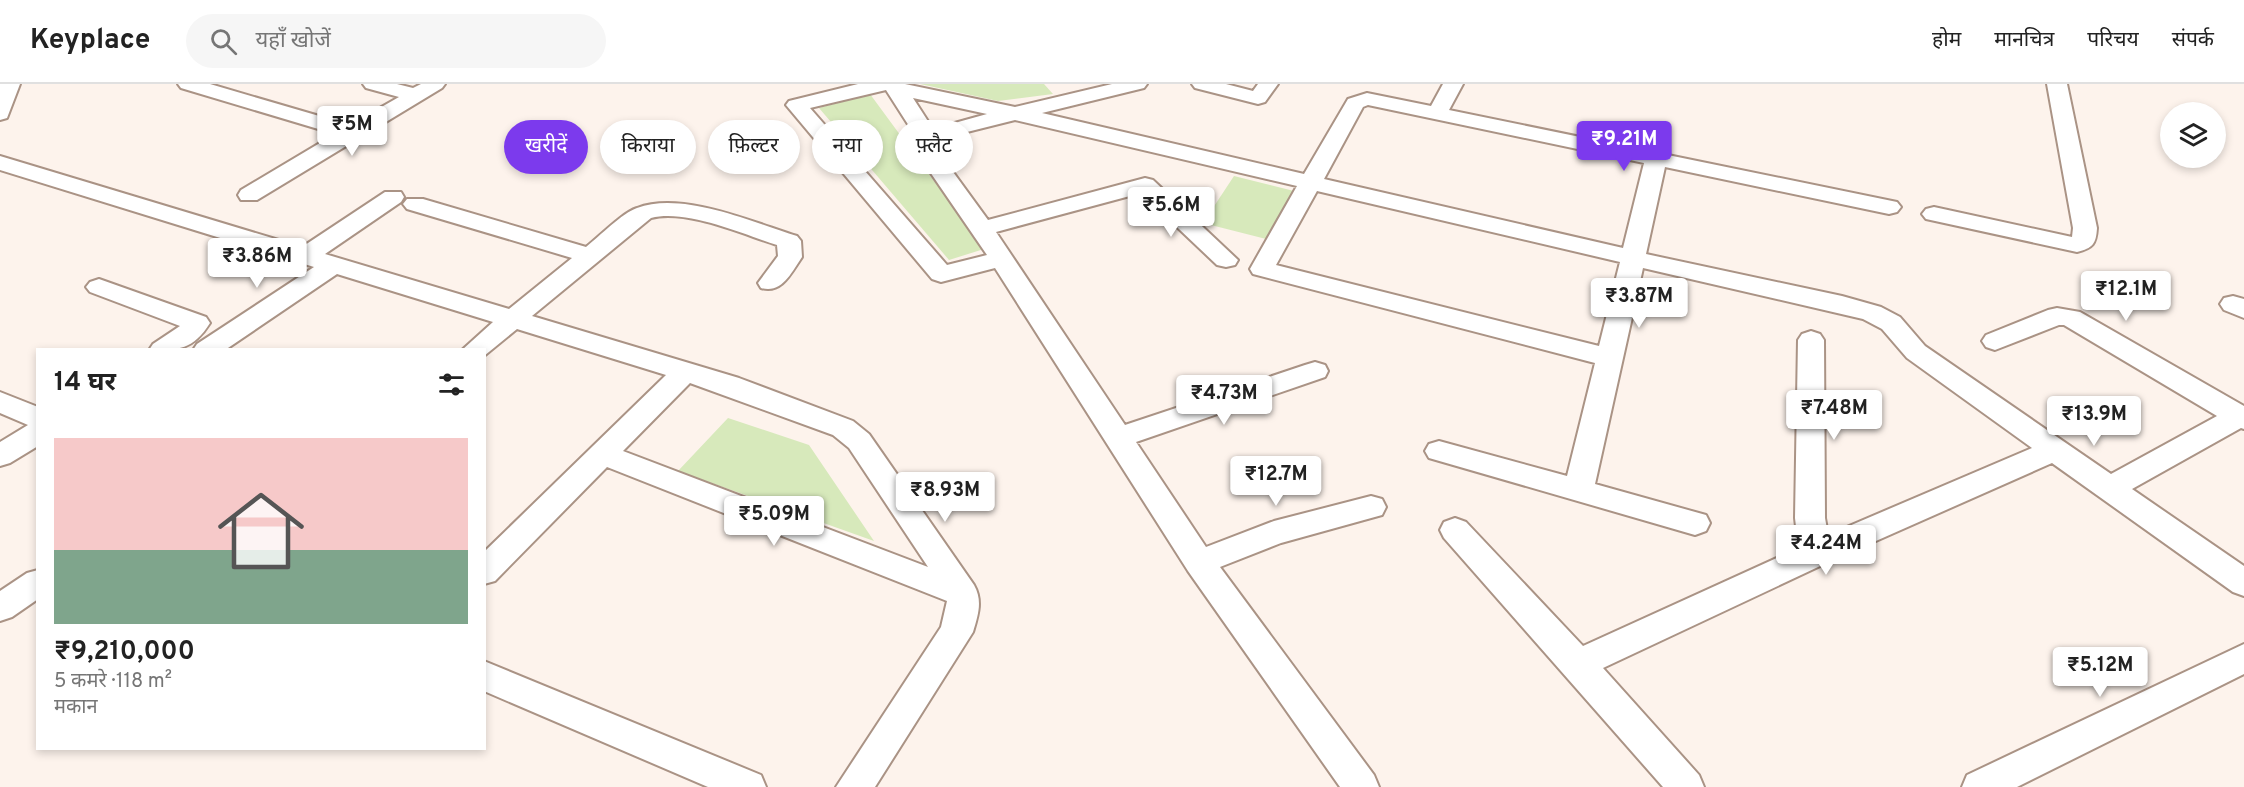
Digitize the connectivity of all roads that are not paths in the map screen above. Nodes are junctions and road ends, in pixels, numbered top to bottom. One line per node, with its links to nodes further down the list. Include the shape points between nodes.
1 (10, 84): 14 (street)
2 (188, 84): 17 (street)
3 (373, 84): 11 (street)
4 (435, 84): 11 (street)
5 (1137, 84): 12 (street)
6 (1202, 84): 7 (street, via 1258,98)
7 (1268, 84)
8 (1453, 84): 13 (street)
9 (2057, 84): 24 (street, via 2085,228 2084,242 2077,245)
10 (891, 85): 12 (street); 15 (street); 28 (street, via 796,105 942,274)
11 (415, 95): 17 (street)
12 (1016, 113): 16 (street); 21 (street)
13 (1437, 113): 18 (street); 21 (street, via 1366,99 1355,103)
14 (0, 114)
15 (915, 120)
16 (973, 124)
17 (353, 133): 22 (street)
18 (1656, 159): 23 (street); 30 (street)
19 (0, 163): 26 (street)
20 (943, 174): 25 (street)
21 (1312, 184): 30 (street); 40 (street, via 1262,269)
22 (249, 195)
23 (1889, 207)
24 (1934, 214)
25 (982, 229): 28 (street); 29 (street, via 1144,185)
26 (305, 256): 27 (street, via 404,200); 31 (street)
27 (590, 256): 32 (street, via 643,213 682,208 789,242 790,257); 34 (street)
28 (1001, 258): 47 (street)
29 (1226, 260)
30 (1633, 260): 40 (street); 48 (street, via 1842,304 1872,314 1891,323 1916,352)
31 (333, 265): 34 (street); 38 (street)
32 (771, 283)
33 (99, 287): 37 (street, via 197,323)
34 (512, 319): 39 (street); 42 (street)
35 (1811, 340): 57 (street, via 1810,518 1812,535)
36 (1995, 341): 45 (street, via 2057,316 2072,318)
37 (165, 348)
38 (209, 348)
39 (477, 348)
40 (1610, 358): 53 (street)
41 (1315, 371): 47 (street)
42 (685, 372): 50 (street); 62 (street, via 843,428 859,441)
43 (0, 402): 44 (street)
44 (36, 417)
45 (2242, 417): 52 (street)
46 (36, 433): 51 (street)
47 (1118, 438): 58 (street)
48 (2056, 449): 52 (street); 57 (street)
49 (1439, 451): 53 (street)
50 (603, 454): 59 (street); 62 (street)
51 (0, 456)
52 (2110, 488): 61 (street)
53 (1580, 489): 55 (street)
54 (1371, 507): 58 (street, via 1274,533)
55 (1695, 523)
56 (1455, 530): 65 (street)
57 (1822, 551): 65 (street)
58 (1199, 562): 69 (street)
59 (486, 570)
60 (36, 583): 63 (street)
61 (2244, 583)
62 (963, 594): 68 (street, via 963,611 956,632)
63 (0, 608)
64 (2244, 658): 71 (street)
65 (1578, 664): 70 (street)
66 (486, 676): 67 (street)
67 (748, 787)
68 (854, 787)
69 (1361, 787)
70 (1686, 787)
71 (1980, 787)

